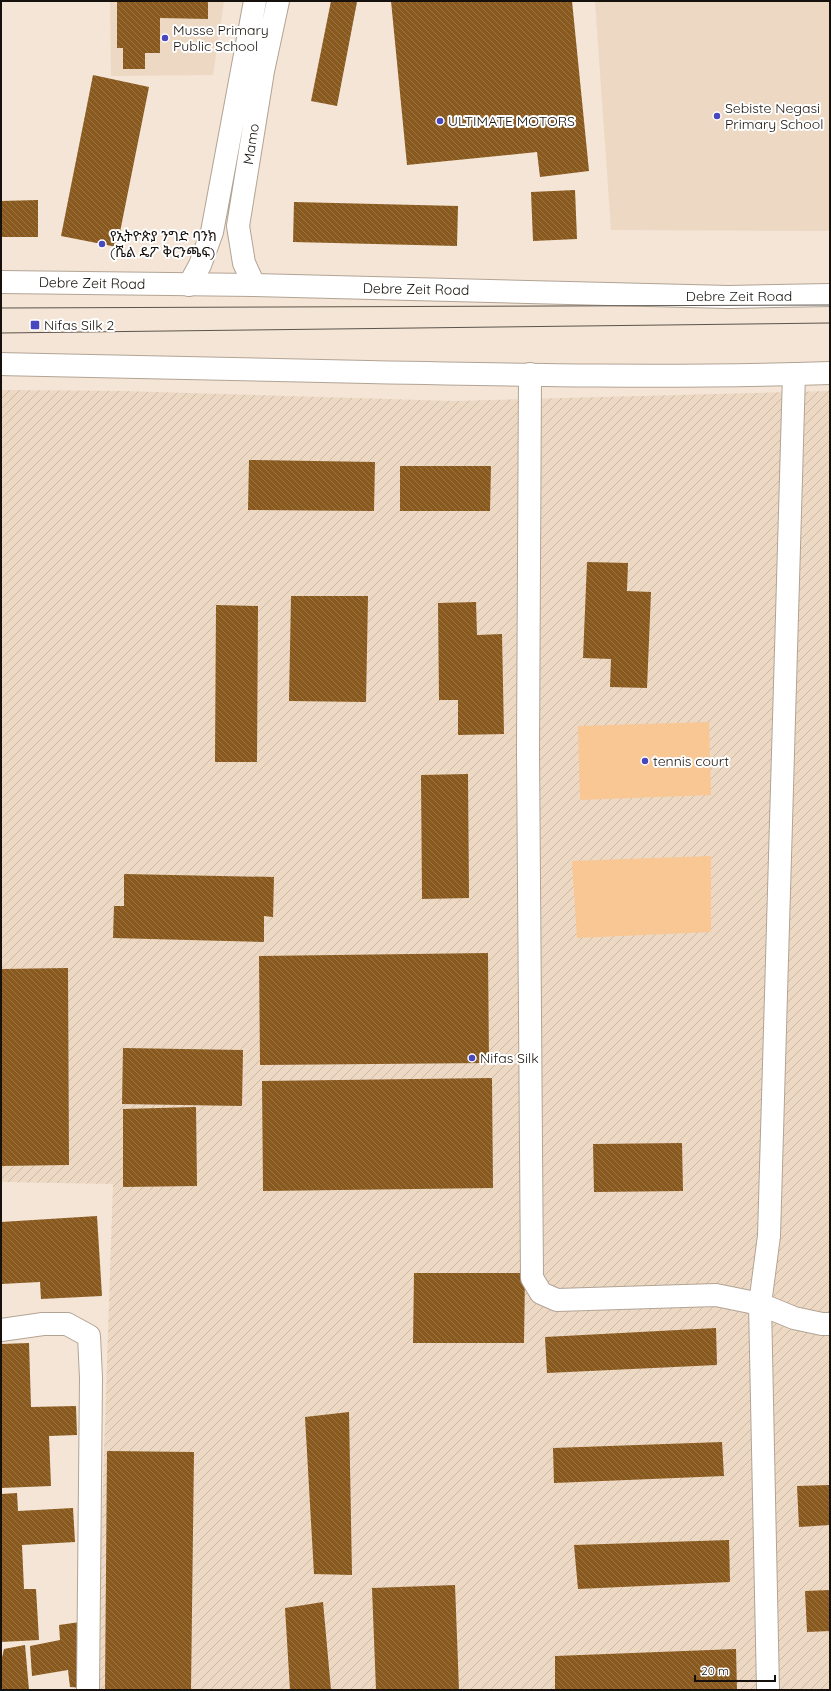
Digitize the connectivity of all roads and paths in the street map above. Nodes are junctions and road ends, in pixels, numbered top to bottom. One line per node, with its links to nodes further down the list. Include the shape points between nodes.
1 (254, 1): 4 (main road, via 212,232 200,265)
2 (278, 1): 5 (main road, Mamo, via 263,71 238,226 244,263)
3 (1, 282): 4 (main road, Debre Zeit Road)
4 (189, 285): 5 (main road, Debre Zeit Road)
5 (254, 285): 6 (main road, Debre Zeit Road, via 729,296)
6 (830, 295)
7 (1, 364): 9 (main road)
8 (830, 373): 10 (main road)
9 (530, 374): 10 (main road); 11 (main road, via 528,751 532,1278 541,1292 557,1300 716,1295)
10 (794, 374): 11 (main road, via 769,1236)
11 (760, 1304): 12 (main road, via 794,1318); 15 (main road)
12 (830, 1324)
13 (1, 1330): 14 (main road, via 43,1324 67,1324 89,1336 91,1378)
14 (88, 1690)
15 (768, 1690)

